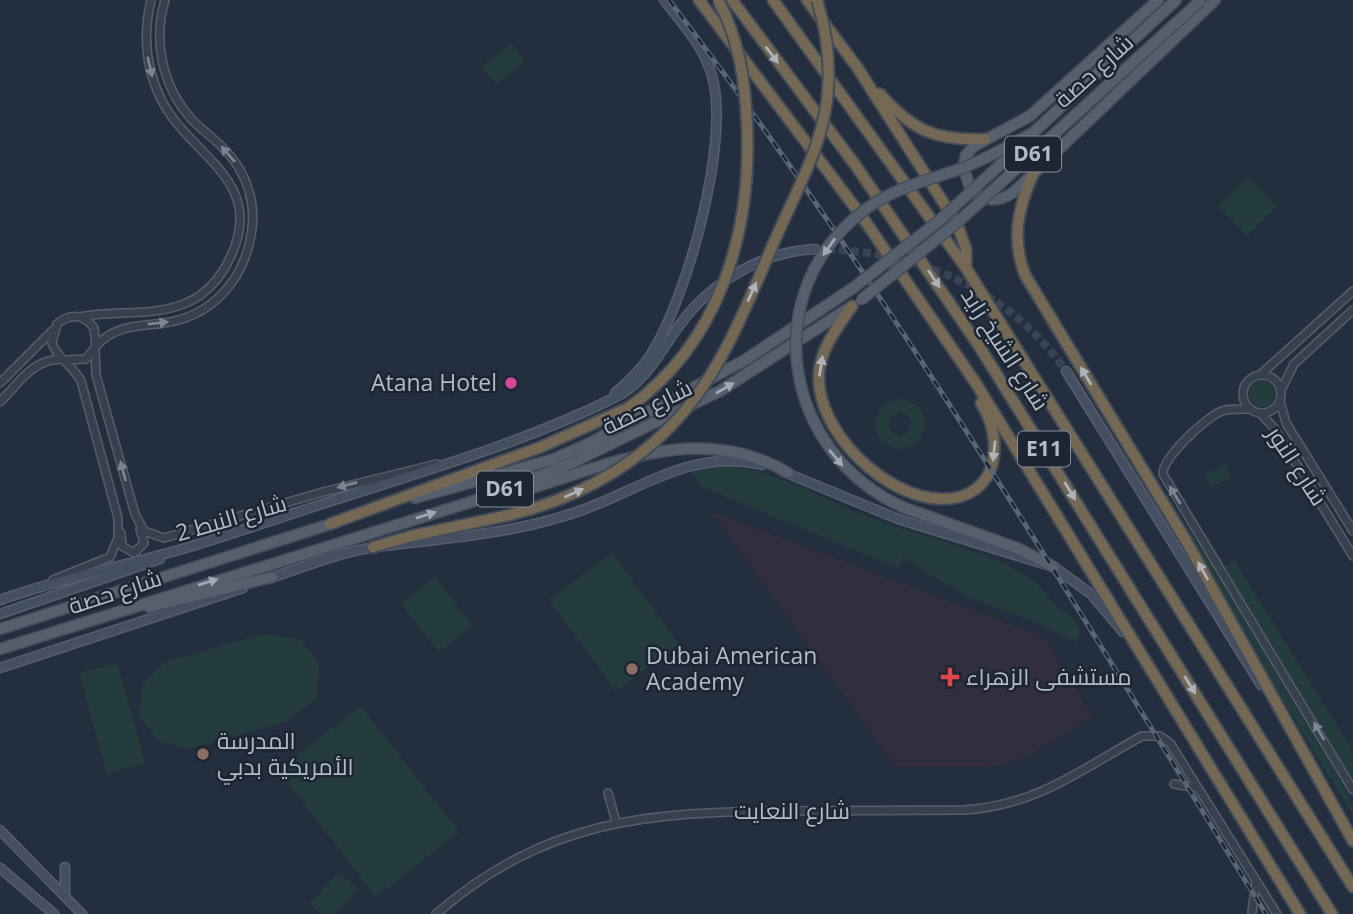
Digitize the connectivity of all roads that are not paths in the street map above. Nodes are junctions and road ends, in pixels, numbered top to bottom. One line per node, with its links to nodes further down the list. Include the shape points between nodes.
1 (151, 0): 24 (street, one-way to 24, via 146,48 156,89 173,120 228,177 236,196 238,234 220,275 186,303)
2 (165, 0): 26 (street, one-way to 2, via 118,329 184,319 209,306 237,276 252,234 250,191 239,167 189,116 166,75 159,33)
3 (664, 0): 34 (main road, via 709,65 718,103 718,142 684,279 667,325 644,365)
4 (699, 0): 22 (highway, via 809,143)
5 (718, 0): 42 (highway, bridge, via 736,44 744,84 748,157 741,225 721,290 696,339 666,377 628,408 541,447)
6 (732, 0): 80 (highway, شارع الشيخ زايد / E11, one-way to 80, via 856,166 979,346)
7 (773, 0): 19 (highway, شارع الشيخ زايد / E11)
8 (807, 0): 14 (highway)
9 (817, 0): 44 (highway, one-way to 9, bridge, via 509,515 571,495 627,463 670,427 715,368 821,130 828,63)
10 (1158, 0): 16 (main road, via 1030,116)
11 (1176, 0): 15 (main road, شارع حصة / D61)
12 (1200, 0): 21 (main road, شارع حصة / D61, bridge, via 959,221)
13 (1215, 0): 17 (main road)
14 (857, 67): 16 (highway, via 896,111 919,128 946,138); 19 (highway, via 957,224 966,248)
15 (1034, 132): 42 (main road, شارع حصة / D61, bridge, via 940,220 853,288 736,366 554,459); 47 (main road, one-way to 47, bridge, via 974,163 877,201 835,239 818,262 807,289 799,316 796,357 803,399 814,425 828,449 857,479 905,508 1017,548)
16 (985, 139): 17 (main road, via 966,155 963,167 965,180 981,197 1005,198)
17 (1034, 172): 57 (highway, one-way to 17, via 1185,539 1025,275 1017,220)
18 (814, 249): 34 (main road, via 771,257 722,283 682,321 639,381)
19 (966, 268): 72 (highway, شارع الشيخ زايد / E11)
20 (1353, 291): 29 (street)
21 (856, 303): 22 (highway, one-way to 21, via 994,432 995,454 989,473 975,488 951,498 919,494 886,479 857,457 834,428 821,394 819,373 829,341); 39 (main road, شارع حصة / D61, one-way to 21, via 668,419)
22 (922, 305): 55 (highway, via 1009,435)
23 (1353, 310): 31 (street, via 1294,364)
24 (80, 317): 25 (street, via 63,320); 26 (street, via 94,328)
25 (54, 330): 27 (street, via 52,343); 30 (street)
26 (96, 348): 27 (street, via 80,361); 40 (street, شارع النبط 2, one-way to 26, via 96,375)
27 (65, 360): 33 (street, via 47,360 33,367); 41 (street, via 83,388)
28 (1066, 371): 57 (main road)
29 (1260, 375): 31 (street, via 1276,381); 35 (street, via 1245,386 1243,398)
30 (0, 383)
31 (1281, 391): 32 (street)
32 (1280, 401): 36 (street, via 1273,411); 43 (street, شارع النور, via 1286,423)
33 (0, 402)
34 (602, 403): 37 (main road)
35 (1249, 409): 36 (street); 61 (street, one-way to 35, via 1163,474 1167,457 1215,414)
36 (1261, 414): 46 (street, شارع النور)
37 (462, 460): 40 (street, شارع النبط 2, one-way to 40, via 323,492 174,536 155,537 144,531); 45 (main road)
38 (788, 473): 39 (main road, via 734,453 658,450 509,495); 44 (main road, via 746,461 697,463 535,524); 47 (main road, via 898,519)
39 (474, 501): 51 (main road, شارع حصة / D61, one-way to 39)
40 (135, 514): 41 (street, via 144,539 142,548 134,553 122,546)
41 (118, 518): 49 (street, via 118,538 110,556)
42 (330, 524): 53 (main road, شارع حصة / D61)
43 (1353, 531)
44 (373, 547): 48 (main road)
45 (178, 550): 49 (main road); 52 (main road, via 120,575)
46 (1353, 556)
47 (1054, 567): 55 (main road, via 1091,594)
48 (272, 577): 51 (main road); 56 (main road)
49 (41, 585): 50 (main road)
50 (0, 600)
51 (121, 612): 54 (main road, شارع حصة / D61)
52 (0, 614)
53 (0, 629)
54 (0, 649)
55 (1139, 653): 79 (highway)
56 (0, 668)
57 (1270, 695): 58 (highway)
58 (1314, 769): 64 (highway); 67 (highway)
59 (1174, 784): 60 (street)
60 (1198, 788): 63 (street, شارع النعايت, via 1170,743 1155,734 1136,740 1053,789 1003,805 964,810 694,812); 71 (street)
61 (1353, 790)
62 (608, 793): 63 (street)
63 (616, 822): 77 (street, شارع النعايت, via 526,853 484,877)
64 (1353, 827)
65 (0, 830): 68 (main road)
66 (0, 837): 68 (main road)
67 (1353, 841)
68 (20, 847): 73 (main road)
69 (65, 867): 73 (main road)
70 (0, 868): 75 (main road)
71 (1256, 881): 74 (street); 78 (street)
72 (1353, 887)
73 (65, 895): 76 (main road)
74 (1252, 912)
75 (54, 914)
76 (82, 914)
77 (436, 914)
78 (1277, 914)
79 (1300, 914)
80 (1332, 914)

